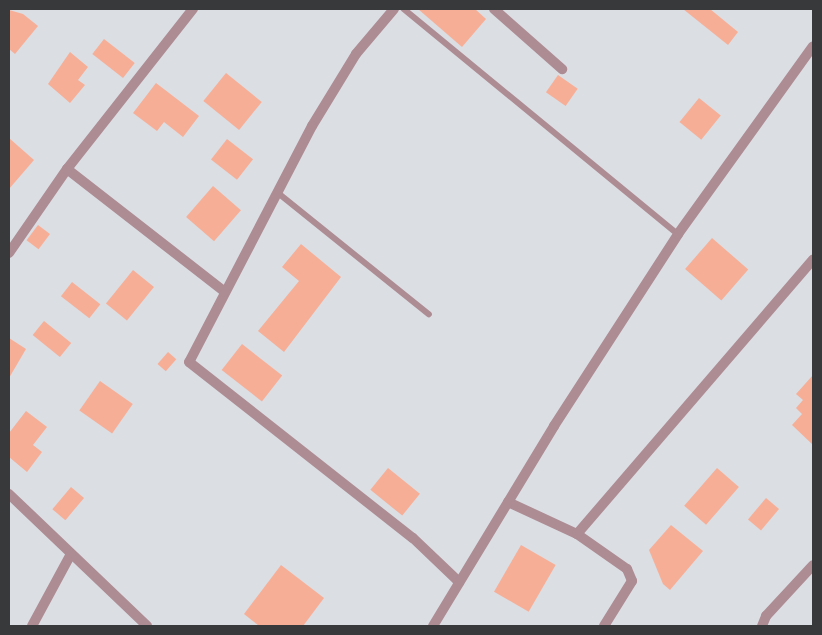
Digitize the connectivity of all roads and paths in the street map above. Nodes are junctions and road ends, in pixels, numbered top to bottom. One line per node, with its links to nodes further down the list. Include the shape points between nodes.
1 (193, 9): 7 (street)
2 (394, 9): 8 (street, via 356,54)
3 (404, 9): 9 (lane)
4 (494, 9): 6 (street)
5 (813, 46): 9 (street)
6 (562, 69)
7 (67, 169): 10 (street); 12 (street)
8 (277, 192): 12 (street); 13 (lane)
9 (678, 234): 15 (street)
10 (9, 253)
11 (813, 260): 16 (street)
12 (225, 292): 19 (street, via 189,362 413,538)
13 (429, 314)
14 (9, 494): 17 (street)
15 (508, 502): 16 (street); 19 (street)
16 (576, 534): 23 (street, via 627,569 632,581)
17 (71, 554): 20 (street); 21 (street)
18 (813, 565): 24 (street, via 766,616)
19 (459, 582): 22 (street)
20 (32, 626)
21 (147, 626)
22 (433, 626)
23 (604, 626)
24 (762, 626)

